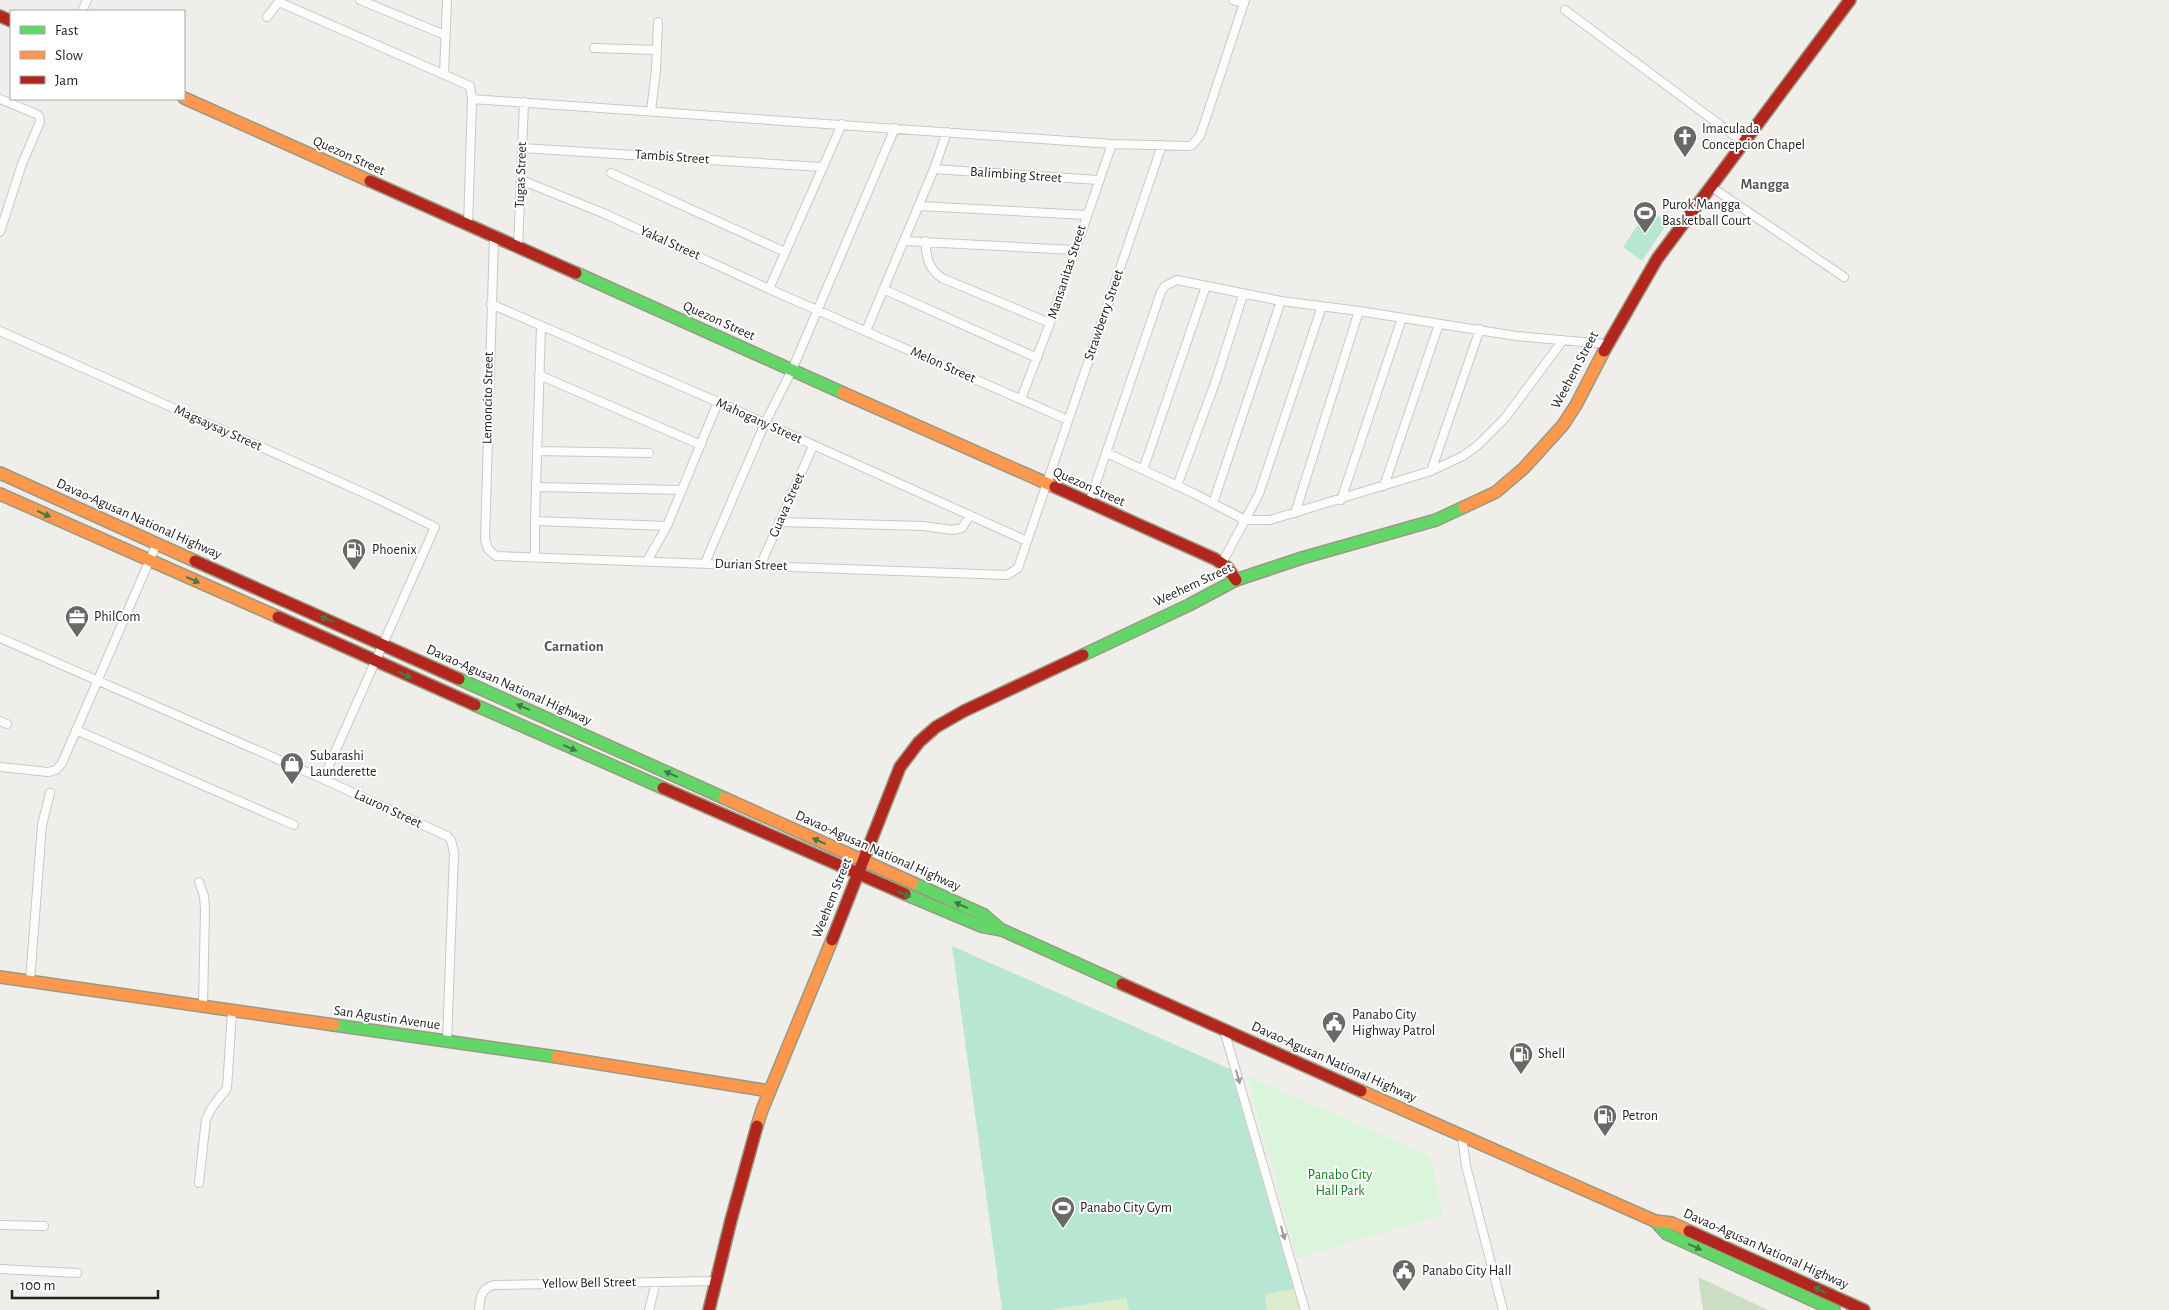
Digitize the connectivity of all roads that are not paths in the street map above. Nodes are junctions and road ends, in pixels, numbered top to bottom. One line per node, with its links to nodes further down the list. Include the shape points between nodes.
1 (360, 0): 10 (street)
2 (447, 0): 10 (street)
3 (1233, 0): 6 (street)
4 (1850, 0): 22 (main road, Weehem Street)
5 (280, 1): 8 (street); 13 (street)
6 (1244, 2): 24 (street, via 1200,136 1192,145)
7 (1565, 10): 22 (street)
8 (268, 18)
9 (658, 22): 12 (street)
10 (445, 34): 13 (street)
11 (594, 48): 12 (street)
12 (657, 50): 18 (street)
13 (444, 74): 16 (street, via 470,86)
14 (185, 98): 34 (main road, Quezon Street)
15 (0, 99): 35 (street, via 36,114 40,122 22,164)
16 (472, 99): 17 (street); 34 (street)
17 (524, 102): 18 (street); 25 (street, Tugas Street)
18 (650, 111): 19 (street)
19 (842, 124): 20 (street); 26 (street)
20 (895, 128): 21 (street); 50 (street)
21 (947, 132): 23 (street); 27 (street)
22 (1742, 142): 31 (main road, Weehem Street)
23 (1112, 144): 24 (street); 30 (street, Mansanitas Street)
24 (1162, 145): 66 (street, Strawberry Street)
25 (522, 148): 26 (street, Tambis Street); 29 (street, Tugas Street)
26 (821, 168): 41 (street)
27 (934, 169): 30 (street, Balimbing Street); 32 (street)
28 (611, 173): 41 (street)
29 (521, 180): 39 (street, Tugas Street); 44 (street, Yakal Street, via 604,213)
30 (1098, 180): 33 (street, Mansanitas Street)
31 (1710, 186): 42 (street); 60 (main road, Weehem Street, via 1657,259)
32 (919, 206): 33 (street); 37 (street)
33 (1086, 214): 40 (street, Mansanitas Street)
34 (468, 226): 36 (main road, Quezon Street)
35 (0, 232)
36 (494, 237): 39 (main road, Quezon Street); 48 (street, Lemoncito Street)
37 (905, 241): 38 (street); 45 (street)
38 (925, 241): 40 (street); 53 (street, via 928,264 935,274)
39 (518, 248): 62 (main road, Quezon Street)
40 (1074, 250): 53 (street, Mansanitas Street)
41 (785, 252): 44 (street)
42 (1844, 277)
43 (1206, 286): 46 (street); 72 (street, via 1177,280 1164,286); 73 (street)
44 (769, 289): 50 (street, Yakal Street)
45 (883, 289): 58 (street); 61 (street)
46 (1243, 294): 47 (street); 77 (street)
47 (1281, 301): 49 (street); 84 (street)
48 (491, 304): 55 (street, Mahogany Street); 93 (street, Lemoncito Street, via 485,538 488,549)
49 (1322, 306): 51 (street); 87 (street, via 1259,494)
50 (817, 309): 58 (street, Melon Street); 62 (street)
51 (1359, 311): 52 (street); 85 (street)
52 (1402, 318): 54 (street); 82 (street)
53 (1050, 323): 61 (street, Mansanitas Street)
54 (1439, 324): 56 (street); 78 (street)
55 (541, 326): 63 (street); 65 (street, Mahogany Street)
56 (1480, 329): 59 (street); 74 (street)
57 (0, 331): 105 (street, Magsaysay Street, via 435,527)
58 (866, 331): 64 (street, Melon Street)
59 (1563, 340): 60 (street); 74 (street, via 1520,400 1477,446)
60 (1606, 344): 101 (main road, Weehem Street, via 1563,424 1524,468 1496,492 1436,520)
61 (1037, 358): 64 (street, Mansanitas Street)
62 (792, 370): 67 (street); 76 (main road, Quezon Street)
63 (539, 375): 68 (street); 70 (street)
64 (1021, 399): 66 (street, Melon Street)
65 (718, 402): 67 (street, Mahogany Street); 68 (street)
66 (1068, 420): 76 (street, Strawberry Street)
67 (765, 423): 69 (street, Mahogany Street); 97 (street)
68 (701, 446): 80 (street)
69 (813, 446): 86 (street, Mahogany Street); 89 (street, Guava Street)
70 (537, 451): 71 (street); 79 (street)
71 (649, 453)
72 (1107, 453): 73 (street); 83 (street)
73 (1143, 470): 77 (street)
74 (1431, 471): 78 (street)
75 (0, 472): 92 (main road, Davao-Agusan National Highway)
76 (1046, 484): 83 (main road, Quezon Street); 91 (street, Strawberry Street)
77 (1177, 486): 84 (street)
78 (1384, 486): 82 (street)
79 (536, 487): 80 (street); 88 (street)
80 (682, 490): 90 (street)
81 (0, 494): 95 (main road, Davao-Agusan National Highway, one-way to 95)
82 (1341, 500): 85 (street)
83 (1089, 503): 98 (main road, Quezon Street)
84 (1212, 503): 87 (street)
85 (1295, 513): 87 (street, via 1270,520)
86 (970, 515): 89 (street, via 962,528 952,530 924,526); 91 (street, Mahogany Street)
87 (1244, 520): 98 (street)
88 (534, 521): 90 (street); 94 (street)
89 (779, 522): 99 (street, Guava Street)
90 (667, 526): 96 (street)
91 (1027, 540): 100 (street, Strawberry Street, via 1018,568)
92 (157, 542): 95 (street); 102 (main road, Davao-Agusan National Highway, one-way to 92)
93 (496, 556): 94 (street, Durian Street)
94 (536, 557): 96 (street, Durian Street)
95 (148, 560): 104 (main road, Davao-Agusan National Highway, one-way to 104); 107 (street)
96 (647, 561): 97 (street, Durian Street)
97 (705, 563): 99 (street, Durian Street)
98 (1222, 563): 101 (main road, Quezon Street)
99 (761, 564): 100 (street, Durian Street)
100 (1007, 575)
101 (1236, 580): 115 (main road, Weehem Street, via 936,727 919,742 900,767)
102 (346, 628): 104 (main road); 105 (main road, Davao-Agusan National Highway)
103 (0, 638): 107 (street, Lauron Street)
104 (337, 644): 106 (main road, Davao-Agusan National Highway)
105 (382, 644): 106 (street); 108 (main road, Davao-Agusan National Highway)
106 (374, 661): 109 (main road, Davao-Agusan National Highway, one-way to 109); 112 (street)
107 (97, 681): 110 (street); 112 (street, Lauron Street)
108 (474, 685): 109 (main road); 115 (main road, Davao-Agusan National Highway, one-way to 108)
109 (466, 702): 116 (main road, Davao-Agusan National Highway, one-way to 116)
110 (76, 730): 111 (street, via 56,770); 114 (street)
111 (0, 767)
112 (323, 779): 124 (street, Lauron Street, via 451,840 454,853)
113 (50, 793): 120 (street, via 42,825)
114 (294, 825)
115 (864, 861): 116 (main road, Weehem Street); 118 (main road, Davao-Agusan National Highway, one-way to 115, via 984,915)
116 (859, 875): 118 (main road, Davao-Agusan National Highway, one-way to 118, via 981,926); 125 (main road, Weehem Street)
117 (199, 882): 121 (street, via 205,910)
118 (1002, 930): 123 (main road, Davao-Agusan National Highway)
119 (0, 977): 120 (main road, San Agustin Avenue)
120 (30, 981): 121 (main road, San Agustin Avenue)
121 (203, 1006): 122 (main road, San Agustin Avenue)
122 (232, 1011): 124 (main road, San Agustin Avenue); 127 (street, via 227,1088 206,1119)
123 (1224, 1030): 126 (main road, Davao-Agusan National Highway); 138 (street, one-way to 138)
124 (447, 1042): 125 (main road, San Agustin Avenue)
125 (769, 1091): 133 (main road, Weehem Street, via 755,1131)
126 (1462, 1135): 128 (main road, Davao-Agusan National Highway); 139 (street)
127 (199, 1183)
128 (1655, 1221): 140 (main road, Davao-Agusan National Highway, one-way to 140, via 1668,1234); 141 (main road, Davao-Agusan National Highway, one-way to 128, via 1672,1223)
129 (0, 1225): 130 (street)
130 (44, 1226)
131 (0, 1269): 132 (street)
132 (78, 1273)
133 (716, 1281): 134 (street, Yellow Bell Street); 137 (main road, Weehem Street)
134 (656, 1282): 135 (street, Yellow Bell Street, via 494,1285 482,1293); 136 (street)
135 (479, 1310)
136 (649, 1310)
137 (709, 1310)
138 (1305, 1310)
139 (1503, 1310)
140 (1834, 1310)
141 (1864, 1310)

